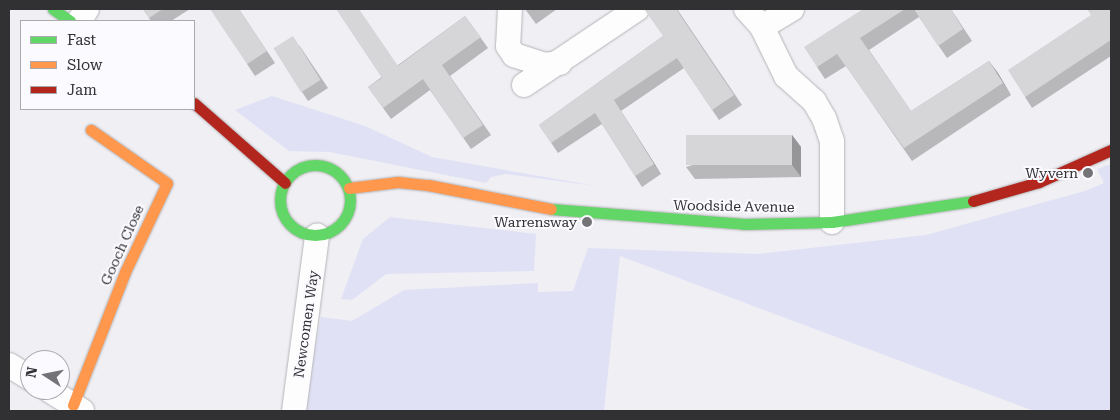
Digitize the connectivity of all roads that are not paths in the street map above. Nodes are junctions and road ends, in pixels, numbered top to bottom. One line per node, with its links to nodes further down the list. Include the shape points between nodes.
1 (53, 9): 7 (street)
2 (87, 9): 8 (street)
3 (510, 9): 10 (street, via 508,46 514,55 544,65)
4 (637, 9): 10 (street)
5 (746, 9): 9 (street)
6 (792, 9): 9 (street)
7 (69, 20)
8 (80, 20)
9 (762, 27): 17 (street, via 786,76 814,101 824,118 832,141)
10 (560, 63): 11 (street)
11 (524, 85)
12 (195, 104): 15 (street)
13 (91, 130): 22 (street, Gooch Close, via 167,183 125,272)
14 (1111, 150): 17 (street, Woodside Avenue, via 1040,182 974,201 924,212)
15 (284, 183): 16 (street, via 293,172 314,166 332,170); 18 (street, via 280,197 285,220)
16 (349, 188): 17 (street, Woodside Avenue, via 398,182 428,185 550,209 630,218 744,224); 18 (street, via 350,199 340,225)
17 (832, 222)
18 (317, 236): 23 (street, Newcomen Way)
19 (9, 365): 20 (street)
20 (20, 372)
21 (65, 400): 22 (street)
22 (77, 408)
23 (294, 411)

